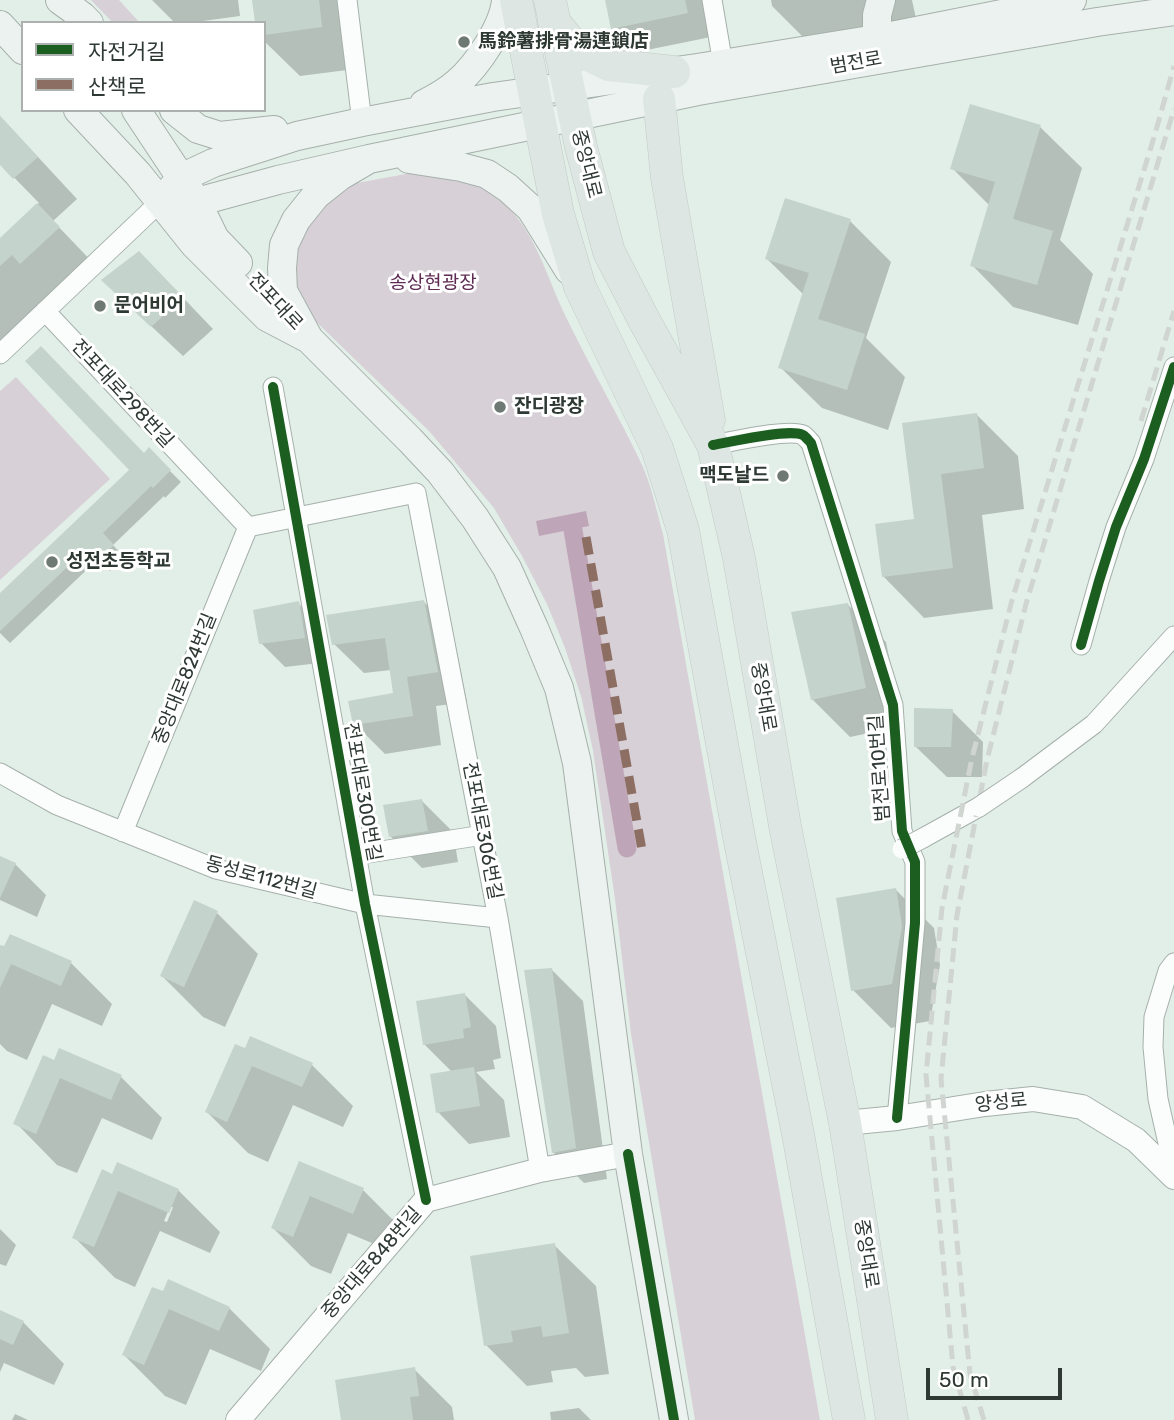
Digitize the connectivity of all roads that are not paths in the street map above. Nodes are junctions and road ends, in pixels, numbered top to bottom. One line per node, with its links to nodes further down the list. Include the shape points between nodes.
1 (52, 0): 11 (main road)
2 (60, 0): 12 (main road)
3 (347, 0): 25 (street)
4 (506, 0): 23 (main road, via 490,43 458,83)
5 (516, 0): 19 (main road, 중앙대로)
6 (712, 0): 16 (street)
7 (881, 0): 15 (main road)
8 (1072, 0): 15 (main road, 범전로)
9 (552, 11): 17 (main road, via 567,38 586,54); 18 (main road, 중앙대로)
10 (1174, 11): 15 (main road, 범전로)
11 (68, 21)
12 (87, 21)
13 (0, 25): 14 (main road)
14 (21, 48)
15 (876, 49): 16 (main road, 범전로); 17 (main road, 범전로)
16 (723, 64): 17 (main road, 범전로)
17 (666, 85): 18 (main road, 범전로); 24 (main road, 범전로); 38 (main road, via 667,178)
18 (568, 86): 19 (main road, 범전로); 24 (main road, 중앙대로)
19 (534, 91): 23 (main road); 26 (main road, 중앙대로)
20 (80, 112): 30 (main road, 전포대로)
21 (137, 112): 29 (main road, 전포대로)
22 (177, 112): 27 (main road, via 198,129 220,135 272,130)
23 (406, 114): 25 (main road)
24 (574, 118): 26 (main road, 범전로); 38 (main road, 중앙대로, via 609,252)
25 (362, 122): 27 (main road)
26 (540, 125): 28 (main road); 32 (main road, 중앙대로, via 558,214)
27 (297, 136): 29 (main road)
28 (377, 158): 31 (main road); 32 (main road, via 487,174 531,209); 34 (main road, via 340,176 316,195 284,245 284,291)
29 (181, 178): 30 (main road); 31 (main road, 전포대로)
30 (161, 201): 31 (main road); 33 (street); 34 (main road, 전포대로, via 194,244 267,317)
31 (197, 202): 34 (main road, 전포대로, via 215,239)
32 (580, 287): 62 (main road, 중앙대로, via 657,448 684,530)
33 (45, 311): 35 (street); 42 (street, 전포대로298번길)
34 (309, 339): 39 (main road)
35 (0, 354)
36 (1174, 367): 44 (street, via 1116,527)
37 (273, 387): 41 (street, 전포대로300번길)
38 (713, 445): 53 (street, 범전로10번길, via 792,433 811,443 893,705 902,831 915,862 915,923); 54 (main road, 중앙대로, via 739,558 785,826)
39 (440, 472): 40 (street); 55 (main road, via 507,568 559,688 577,763)
40 (416, 493): 41 (street); 47 (street, 전포대로306번길)
41 (295, 517): 42 (street); 49 (street, 전포대로300번길)
42 (247, 527): 46 (street, 중앙대로824번길)
43 (1174, 636): 48 (street, bridge, via 1094,724 979,807)
44 (1082, 645)
45 (0, 773): 46 (street, 동성로112번길, via 57,805)
46 (123, 832): 50 (street, 동성로112번길, via 216,869)
47 (482, 835): 49 (street); 51 (street, 전포대로306번길)
48 (902, 849)
49 (356, 855): 50 (street, 전포대로300번길)
50 (365, 904): 51 (street, 동성로112번길); 59 (street, 전포대로300번길)
51 (498, 918): 56 (street, 전포대로306번길)
52 (1174, 963): 57 (street, via 1154,1017 1153,1047 1158,1099)
53 (897, 1118): 54 (street, 양성로); 58 (street, 양성로, via 1033,1099 1082,1107 1136,1140)
54 (845, 1123): 63 (main road, 중앙대로)
55 (628, 1154): 56 (street, 중앙대로848번길); 61 (main road)
56 (540, 1170): 59 (street, 중앙대로848번길)
57 (1174, 1170)
58 (1174, 1177)
59 (426, 1200): 60 (street, 중앙대로848번길)
60 (238, 1420)
61 (674, 1420)
62 (849, 1420)
63 (892, 1420)

